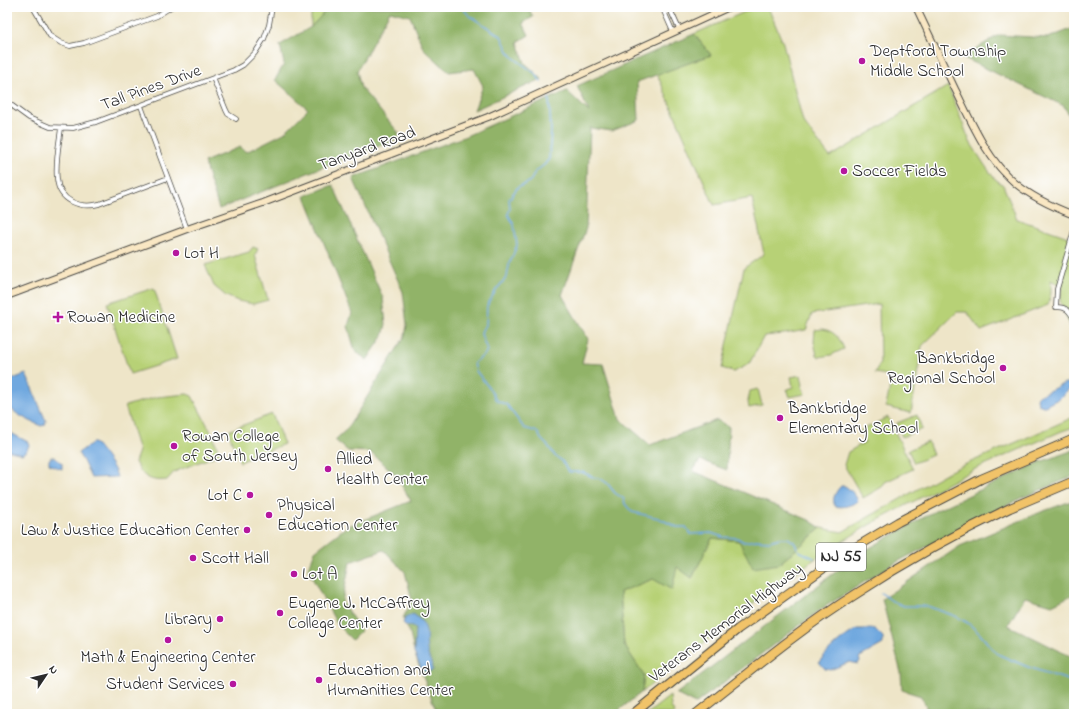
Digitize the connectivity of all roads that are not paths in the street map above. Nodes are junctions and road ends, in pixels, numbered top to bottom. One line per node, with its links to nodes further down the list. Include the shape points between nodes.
1 (33, 7): 2 (street, via 50,36 70,46 157,16)
2 (171, 7)
3 (272, 7): 9 (street, Tall Pines Drive, via 266,35 255,52 234,70)
4 (662, 7): 8 (street)
5 (669, 7): 8 (street)
6 (729, 7): 8 (street, Tanyard Road)
7 (916, 7): 15 (street, via 978,136 995,163 1032,196)
8 (676, 31): 16 (street, Tanyard Road, via 488,117)
9 (213, 78): 11 (street, Tall Pines Drive); 12 (street, via 228,114)
10 (7, 102): 13 (street, Tall Pines Drive, via 36,122)
11 (141, 106): 13 (street, Tall Pines Drive, via 85,126); 14 (street)
12 (236, 119)
13 (60, 128): 14 (street, via 57,180 62,193 73,203 85,206 99,204)
14 (168, 178): 16 (street)
15 (1074, 215)
16 (187, 229): 18 (street, Tanyard Road)
17 (1074, 230): 19 (street, via 1057,289 1056,307 1068,309)
18 (7, 296)
19 (1074, 319)
20 (1074, 439): 24 (highway, Veterans Memorial Highway / NJ 55, via 981,479 898,522 848,552 738,629)
21 (1074, 481): 23 (highway, NJ 55)
22 (1074, 485): 23 (highway)
23 (1060, 487): 25 (highway, NJ 55, via 947,540 855,594)
24 (633, 714)
25 (696, 714)

